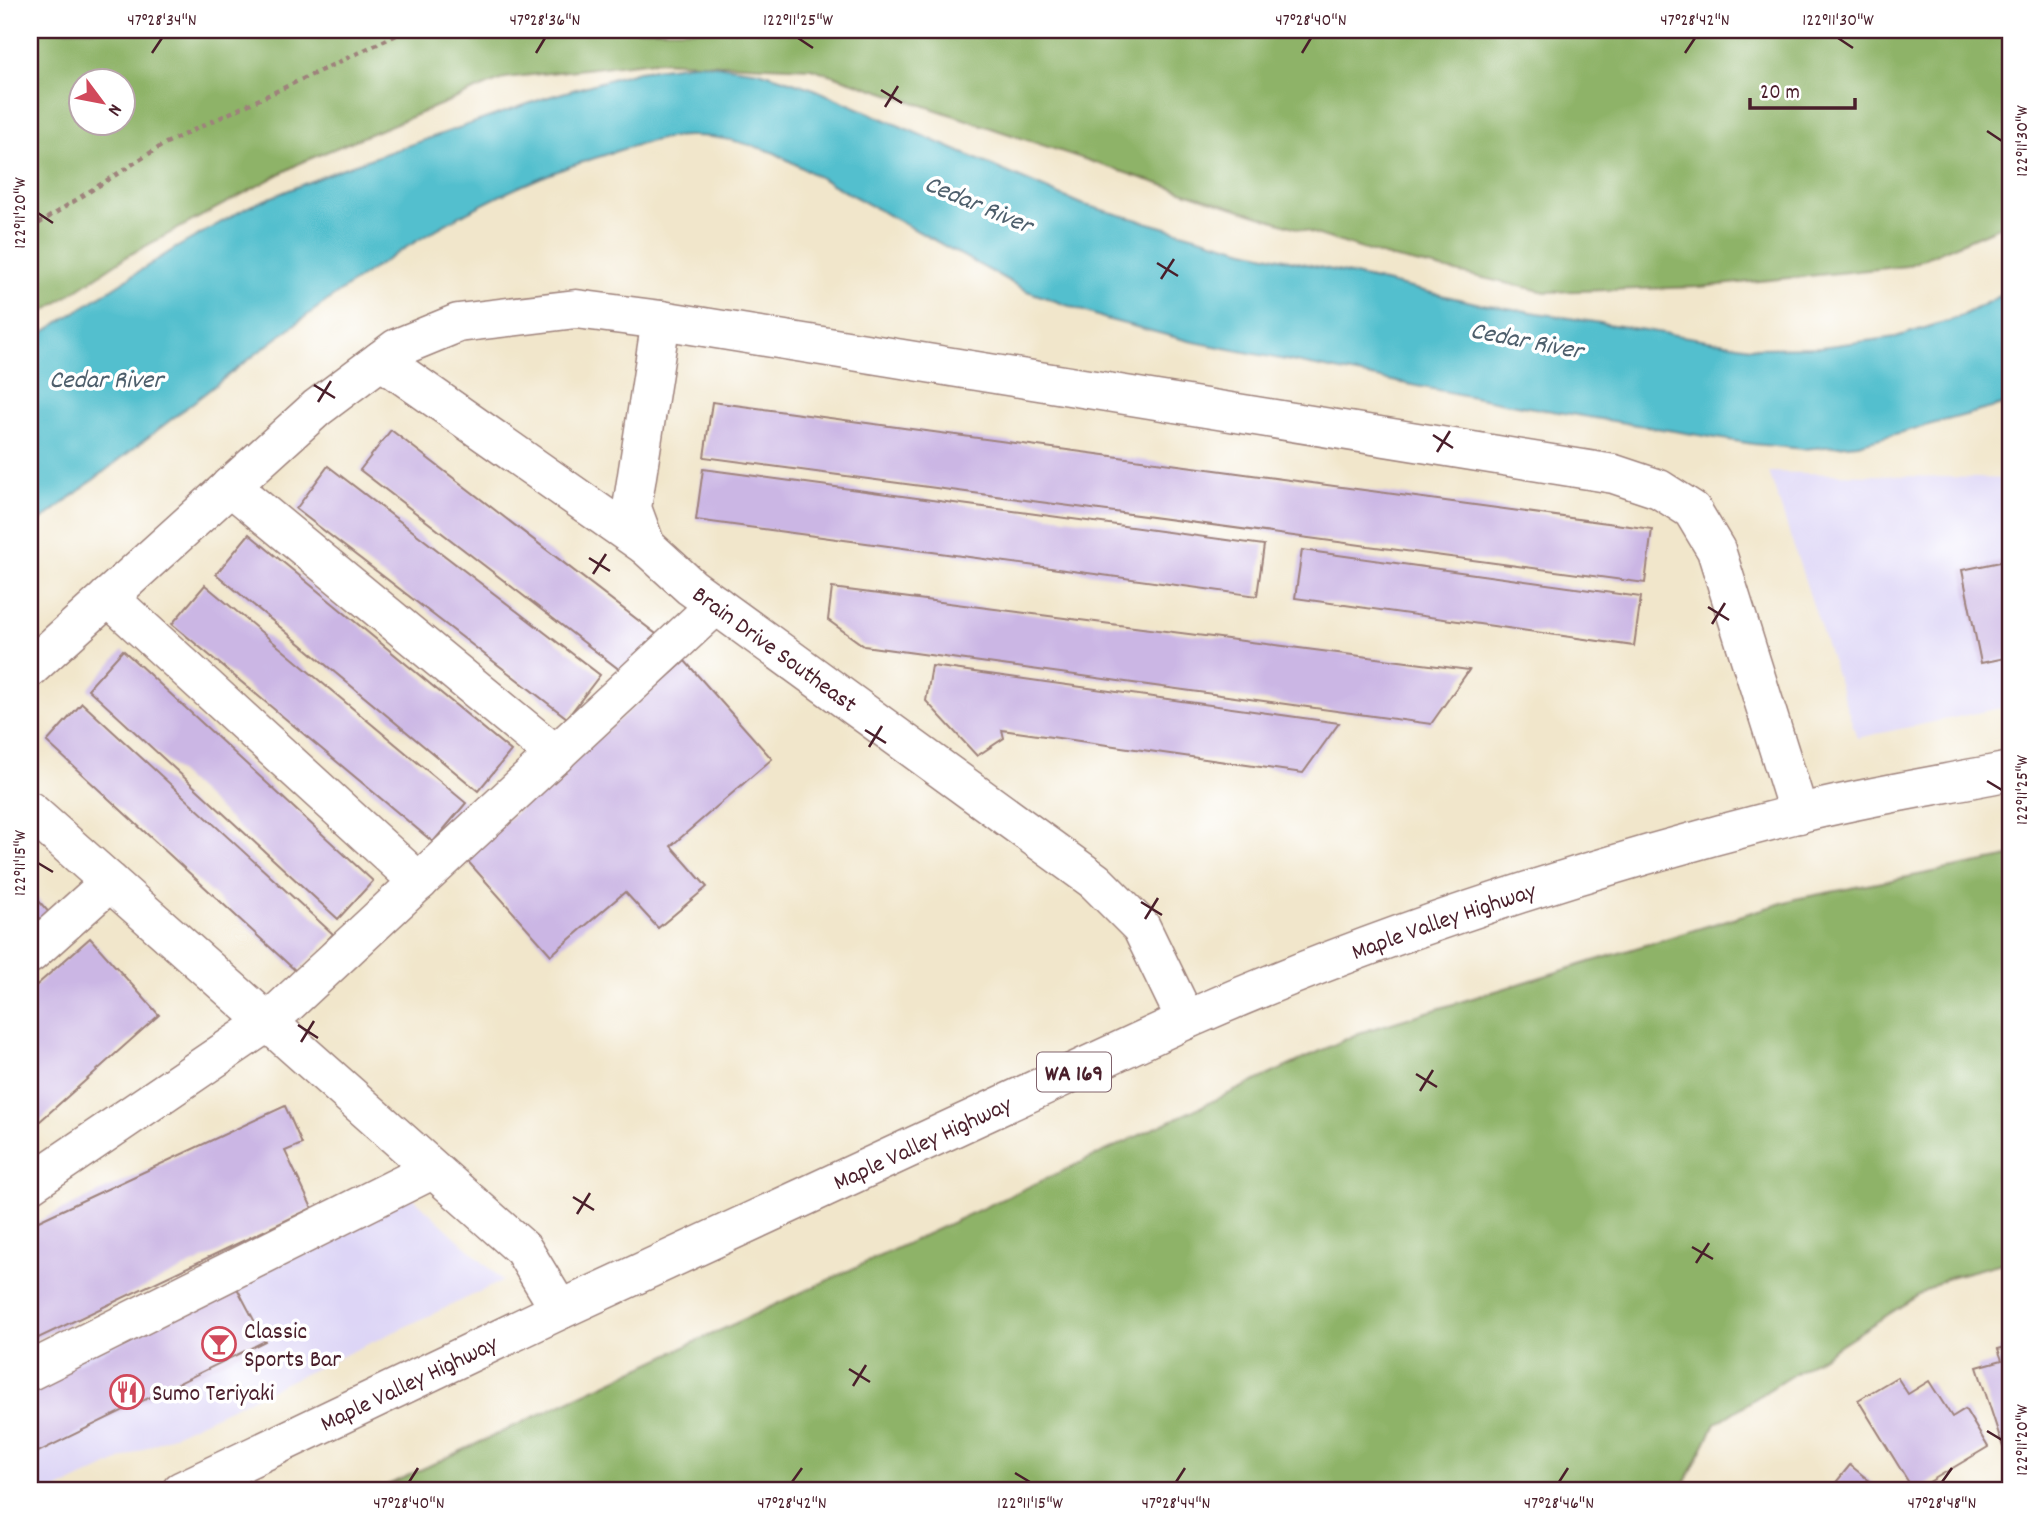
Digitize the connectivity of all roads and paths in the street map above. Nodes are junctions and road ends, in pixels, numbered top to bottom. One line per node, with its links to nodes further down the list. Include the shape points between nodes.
1 (407, 30): 2 (path, via 166,144)
2 (30, 229)
3 (661, 320): 4 (main road, via 576,309 458,323 397,348); 6 (main road, Brain Drive Southeast, via 632,508); 13 (main road, via 1614,474 1659,489 1692,510 1716,550)
4 (381, 360): 5 (main road, via 317,408); 6 (main road)
5 (230, 486): 7 (main road); 10 (main road)
6 (646, 546): 8 (main road, Brain Drive Southeast)
7 (108, 597): 9 (main road); 15 (main road)
8 (716, 605): 10 (main road); 17 (main road, Brain Drive Southeast, via 1095,881 1141,927)
9 (30, 668)
10 (556, 755): 15 (main road)
11 (2010, 771): 13 (main road, Maple Valley Highway / WA 169)
12 (30, 811): 14 (main road)
13 (1799, 814): 17 (main road, Maple Valley Highway / WA 169, via 1536,887 1284,976)
14 (110, 883): 16 (main road); 18 (main road)
15 (419, 883): 18 (main road)
16 (30, 954)
17 (1186, 1020): 21 (main road, Maple Valley Highway / WA 169)
18 (268, 1023): 19 (main road); 20 (main road)
19 (432, 1170): 21 (main road, via 523,1250); 22 (main road)
20 (30, 1184)
21 (560, 1310): 23 (main road, Maple Valley Highway / WA 169)
22 (30, 1371)
23 (181, 1491)

